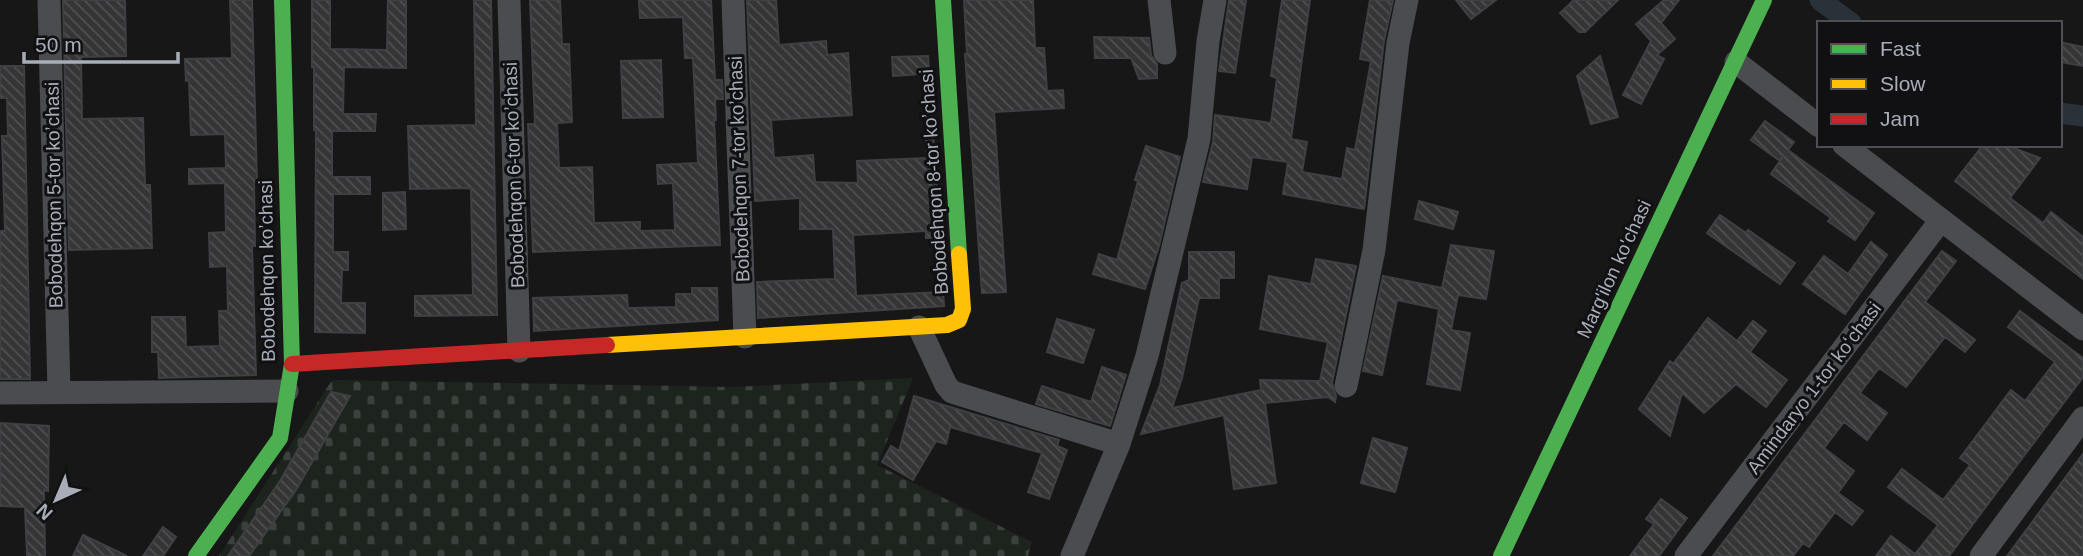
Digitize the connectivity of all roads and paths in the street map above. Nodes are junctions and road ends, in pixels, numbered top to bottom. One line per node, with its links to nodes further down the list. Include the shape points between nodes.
1 (49, 0): 21 (street, Bobodehqon 5-tor koʼchasi)
2 (282, 0): 19 (street, Bobodehqon koʼchasi)
3 (509, 0): 18 (street, Bobodehqon 6-tor koʼchasi)
4 (733, 0): 17 (street, Bobodehqon 7-tor koʼchasi)
5 (943, 0): 15 (street, Bobodehqon 8-tor koʼchasi, via 963,309 959,320 947,325)
6 (1159, 0): 10 (street)
7 (1215, 0): 25 (street, via 1199,139 1147,356)
8 (1408, 0): 20 (street, via 1398,43 1374,250)
9 (1755, 4): 11 (street, Marg'ilon ko'chasi)
10 (1165, 53)
11 (1736, 62): 12 (street); 28 (street, Marg'ilon ko'chasi)
12 (1817, 124)
13 (1847, 147): 14 (street)
14 (1941, 220): 16 (street); 29 (street, Amindaryo 1-tor koʻchasi)
15 (919, 327): 17 (street, Bobodehqon 8-tor koʼchasi); 25 (street, via 952,392)
16 (2083, 329)
17 (744, 337): 18 (street, Bobodehqon 8-tor koʼchasi)
18 (519, 351): 19 (street, Bobodehqon 8-tor koʼchasi)
19 (292, 364): 22 (street, Bobodehqon koʼchasi)
20 (1346, 386)
21 (59, 391): 22 (street); 23 (street)
22 (287, 391): 26 (street, Bobodehqon koʼchasi, via 280,438)
23 (0, 393)
24 (2083, 418): 30 (street)
25 (1119, 444): 27 (street)
26 (196, 556)
27 (1072, 556)
28 (1501, 556)
29 (1686, 556)
30 (1981, 556)

